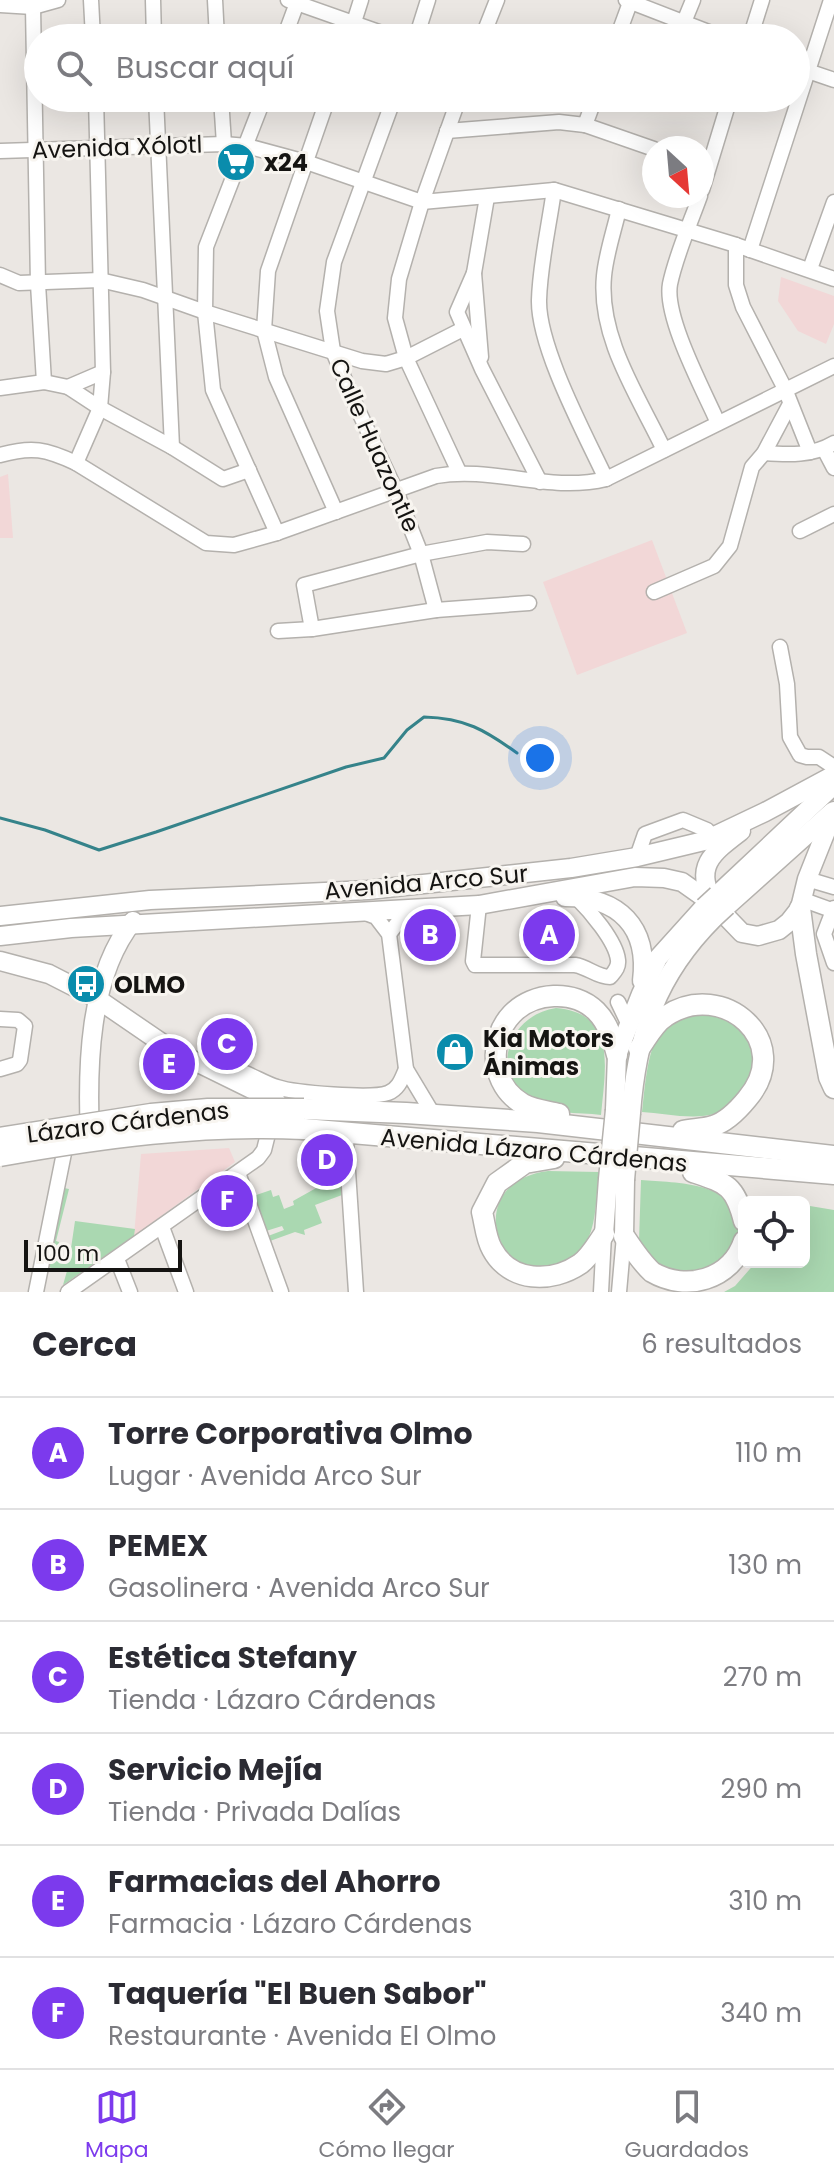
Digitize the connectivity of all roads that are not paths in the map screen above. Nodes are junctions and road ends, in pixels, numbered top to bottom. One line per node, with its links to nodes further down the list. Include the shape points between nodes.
1 (58, 0): 14 (street)
2 (91, 0): 17 (street)
3 (153, 0): 18 (street)
4 (215, 0): 19 (street)
5 (361, 0): 22 (street)
6 (428, 0): 23 (street)
7 (497, 0): 24 (street)
8 (629, 0): 15 (street); 25 (street)
9 (693, 0): 15 (street)
10 (762, 0): 27 (street)
11 (831, 0): 28 (street)
12 (294, 1): 20 (street); 21 (street)
13 (0, 5): 14 (street)
14 (33, 7): 16 (street)
15 (684, 22): 26 (street)
16 (33, 24)
17 (92, 24)
18 (154, 24)
19 (216, 24)
20 (288, 24)
21 (338, 24)
22 (353, 24)
23 (420, 24)
24 (488, 24)
25 (621, 24)
26 (689, 24)
27 (754, 24)
28 (810, 50)
29 (810, 72): 30 (street)
30 (834, 80)
31 (34, 112): 50 (street)
32 (97, 112): 49 (street)
33 (156, 112): 46 (street)
34 (222, 112): 44 (street)
35 (259, 112): 48 (street)
36 (323, 112): 52 (street)
37 (389, 112): 53 (street, Calle Huazontle)
38 (454, 112): 43 (street)
39 (590, 112): 42 (street)
40 (725, 112): 45 (street)
41 (788, 112): 61 (street)
42 (585, 125): 43 (street, via 559,122); 47 (street)
43 (447, 131): 56 (street)
44 (224, 144): 46 (street, Avenida Xólotl); 48 (street, Avenida Xólotl)
45 (714, 144)
46 (157, 145): 49 (street, Avenida Xólotl); 68 (street)
47 (642, 145)
48 (247, 146): 52 (street, Avenida Xólotl); 69 (street, via 206,247)
49 (98, 147): 50 (street, Avenida Xólotl); 66 (street)
50 (35, 150): 51 (street, Avenida Xólotl); 67 (street)
51 (0, 151)
52 (306, 162): 53 (street, Avenida Xólotl); 71 (street, via 268,271)
53 (363, 183): 56 (street, Avenida Xólotl); 72 (street, Calle Huazontle, via 334,262 327,311)
54 (554, 190): 55 (street, Avenida Xólotl); 59 (street, Avenida Xólotl); 93 (street, via 539,302 560,379)
55 (487, 197): 56 (street, Avenida Xólotl); 63 (street)
56 (422, 202): 73 (street, via 399,279 395,318)
57 (834, 202): 62 (street)
58 (696, 208): 60 (street)
59 (619, 209): 60 (street, Avenida Xólotl); 86 (street, via 604,275 605,317)
60 (687, 232): 61 (street, Avenida Xólotl); 83 (street, via 670,286 673,312)
61 (743, 248): 62 (street, Avenida Xólotl); 80 (street, via 736,285)
62 (810, 269): 65 (street, Avenida Xólotl)
63 (474, 273): 70 (street, via 457,312); 75 (street)
64 (0, 275): 67 (street)
65 (834, 279)
66 (100, 280): 67 (street); 68 (street); 76 (street)
67 (38, 284): 77 (street)
68 (163, 296): 69 (street); 84 (street)
69 (205, 312): 71 (street); 91 (street, via 213,390)
70 (463, 329): 73 (street); 75 (street)
71 (264, 330): 72 (street); 96 (street, via 276,377)
72 (333, 351): 73 (street, via 386,364); 95 (street, Calle Huazontle)
73 (406, 358): 92 (street)
74 (834, 366): 80 (street)
75 (482, 369): 94 (street)
76 (103, 372): 78 (street); 82 (street)
77 (44, 382): 78 (street); 79 (street)
78 (68, 387): 82 (street)
79 (0, 388)
80 (785, 389): 81 (street); 83 (street)
81 (790, 404): 85 (street); 87 (street)
82 (100, 408): 84 (street); 89 (street)
83 (718, 423): 86 (street)
84 (172, 447): 91 (street, via 223,479)
85 (823, 448): 87 (street, via 790,455); 90 (street)
86 (664, 450): 93 (street)
87 (764, 453): 102 (street, via 752,467 730,546 714,566)
88 (0, 455): 89 (street, via 43,449)
89 (76, 463): 99 (street, via 206,543 234,545)
90 (834, 468)
91 (249, 470): 99 (street)
92 (459, 472): 94 (street); 95 (street)
93 (606, 479): 94 (street)
94 (540, 482)
95 (396, 491): 96 (street); 101 (street, Calle Huazontle)
96 (336, 512): 99 (street)
97 (834, 514): 98 (street)
98 (800, 531)
99 (277, 533)
100 (523, 544): 101 (street, via 487,542)
101 (421, 554): 104 (street, Calle Huazontle); 105 (street, via 304,585)
102 (654, 592)
103 (529, 603): 104 (street)
104 (436, 610): 105 (street)
105 (311, 627): 106 (street)
106 (278, 631)
107 (780, 647): 108 (street, via 790,737 800,755 819,757)
108 (834, 767)
109 (834, 775): 112 (main road, Avenida Arco Sur)
110 (834, 785): 122 (main road)
111 (834, 810): 115 (main road); 122 (main road)
112 (765, 812): 113 (main road, Avenida Arco Sur); 122 (main road, via 709,858 704,878)
113 (713, 837): 114 (main road, Avenida Arco Sur); 114 (street, via 683,820 645,834)
114 (637, 857): 119 (main road, Avenida Arco Sur, via 368,890)
115 (807, 879): 116 (street); 120 (main road)
116 (834, 887)
117 (576, 897): 118 (main road); 121 (street, via 613,945 618,961 610,977 575,965 475,965); 132 (main road, via 602,903 629,921 643,947)
118 (526, 898): 121 (main road, Avenida Arco Sur); 122 (main road, Avenida Arco Sur, via 635,877 664,878 682,882)
119 (150, 900): 126 (main road, Avenida Arco Sur); 127 (main road)
120 (801, 904): 122 (main road, Avenida Arco Sur, via 779,930 758,936 742,933); 124 (street); 138 (highway, via 806,954)
121 (479, 905): 123 (main road, Avenida Arco Sur)
122 (715, 906): 132 (main road, via 678,933 658,958); 137 (main road, via 673,966)
123 (420, 907): 125 (main road, Avenida Arco Sur); 128 (street, via 402,917)
124 (834, 910): 131 (street, via 824,934)
125 (362, 911): 127 (main road, Avenida Arco Sur); 128 (street, via 376,917)
126 (0, 916)
127 (129, 926): 129 (main road, Avenida Arco Sur); 133 (main road)
128 (389, 934): 141 (street)
129 (0, 936)
130 (0, 961): 133 (main road, via 49,974)
131 (834, 963)
132 (641, 994): 136 (main road)
133 (96, 998): 142 (main road, via 172,1050); 147 (main road)
134 (618, 1002): 136 (street)
135 (0, 1019): 140 (street, via 25,1026 20,1060)
136 (629, 1025): 139 (main road)
137 (639, 1049): 146 (main road); 153 (highway, via 666,1016 703,1004 738,1014 753,1028 765,1060 754,1091 737,1111 714,1126)
138 (830, 1054): 143 (highway)
139 (617, 1055): 146 (main road); 150 (highway, via 597,1011 567,997 528,1002 502,1027 496,1065 508,1093 526,1106)
140 (0, 1069)
141 (406, 1069): 142 (street, via 390,1093 375,1095 297,1092 228,1066); 145 (street)
142 (213, 1070): 144 (main road)
143 (834, 1088)
144 (276, 1101): 145 (street); 147 (street, via 184,1104)
145 (430, 1109): 150 (street)
146 (623, 1112): 168 (main road, bridge)
147 (97, 1116): 149 (street); 157 (main road)
148 (304, 1119): 150 (highway, Avenida Lázaro Cárdenas, via 406,1113); 154 (highway, Avenida Lázaro Cárdenas); 155 (highway, Lázaro Cárdenas, bridge, via 208,1109); 157 (highway, Avenida Lázaro Cárdenas, bridge)
149 (59, 1122): 151 (street); 158 (street, via 70,1138)
150 (590, 1125): 153 (highway, Avenida Lázaro Cárdenas)
151 (0, 1131)
152 (268, 1134): 156 (street); 157 (street, via 186,1135); 164 (street, via 258,1158)
153 (654, 1135): 161 (highway, Avenida Lázaro Cárdenas)
154 (394, 1137): 156 (street); 159 (highway, Avenida Lázaro Cárdenas)
155 (0, 1138)
156 (346, 1141): 176 (street)
157 (95, 1146): 158 (street); 160 (highway, Lázaro Cárdenas, bridge)
158 (64, 1153): 163 (street); 171 (street)
159 (582, 1153): 162 (highway, Avenida Lázaro Cárdenas); 168 (highway, via 525,1163 497,1183 482,1212 492,1250 510,1269 556,1277)
160 (0, 1156)
161 (834, 1156)
162 (662, 1162): 165 (highway, Avenida Lázaro Cárdenas); 166 (highway, via 719,1181)
163 (0, 1164)
164 (238, 1173): 167 (street); 175 (street)
165 (834, 1174)
166 (738, 1198)
167 (162, 1227): 170 (street); 174 (street)
168 (614, 1235): 169 (highway, via 652,1272 677,1284 697,1286 718,1278); 177 (street); 178 (street)
169 (738, 1253)
170 (117, 1259): 172 (street); 173 (street)
171 (36, 1292)
172 (68, 1292)
173 (130, 1292)
174 (186, 1292)
175 (281, 1292)
176 (356, 1292)
177 (601, 1292)
178 (619, 1292)

